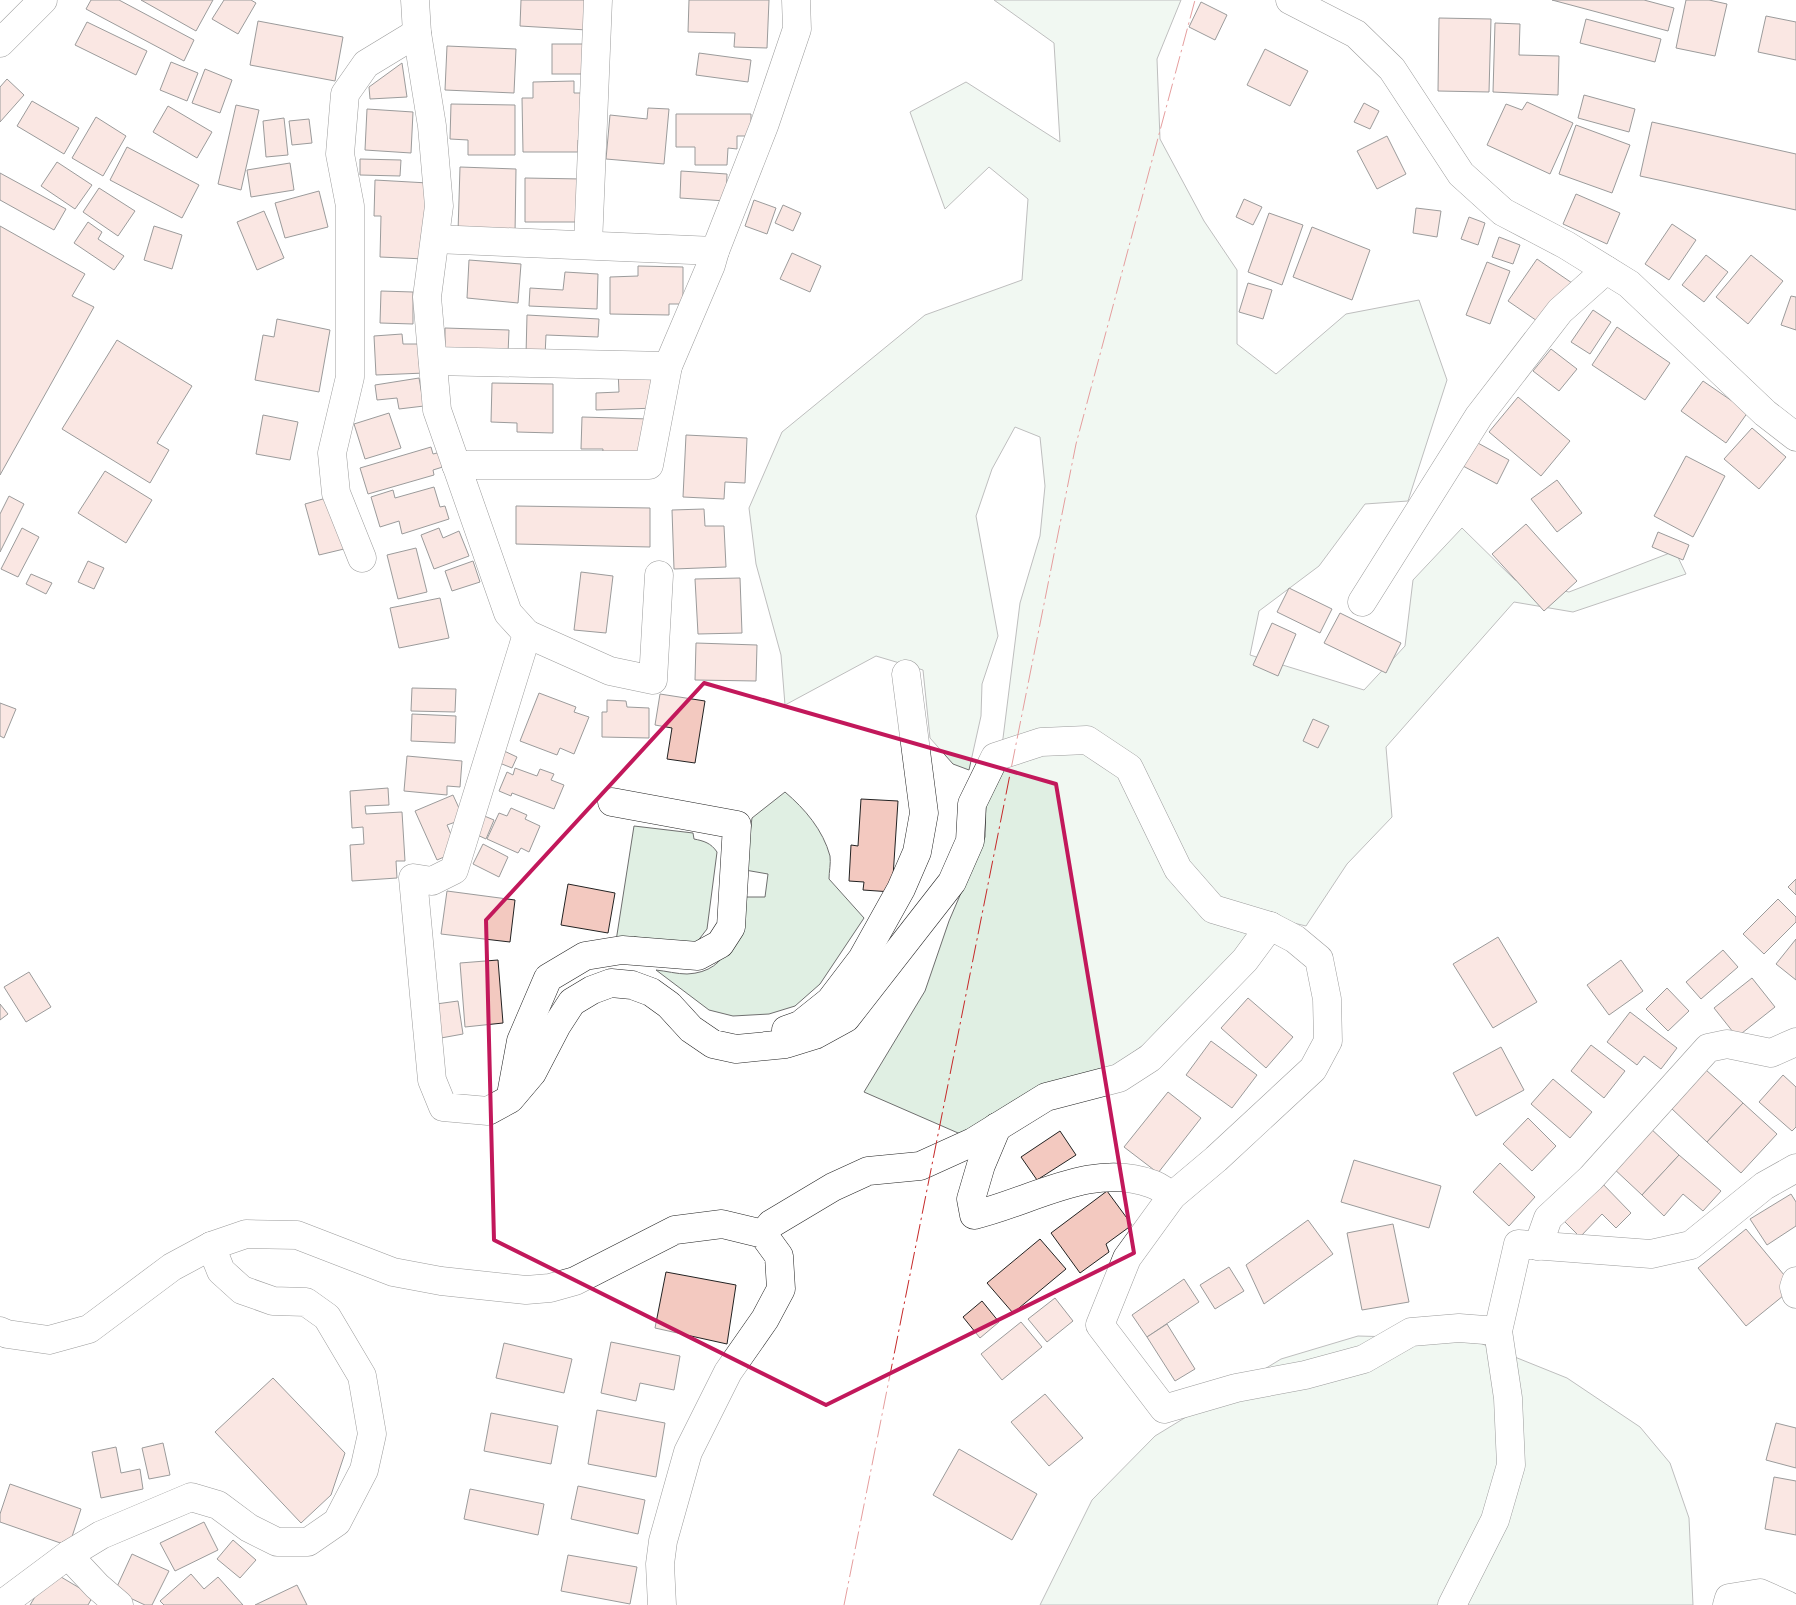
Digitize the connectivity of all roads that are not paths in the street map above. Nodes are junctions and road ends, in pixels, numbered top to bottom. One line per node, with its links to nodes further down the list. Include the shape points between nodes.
1 (43, 0): 7 (main road)
2 (415, 0): 6 (main road)
3 (598, 0): 9 (main road)
4 (796, 0): 10 (main road, via 797,29 764,126)
5 (1290, 0): 11 (main road, via 1356,34 1386,63 1461,174 1503,212 1566,244)
6 (417, 33): 8 (main road, via 432,126 438,197); 16 (main road, via 366,64 346,94 340,154 350,206 350,377 332,447 336,493)
7 (0, 43)
8 (435, 239): 9 (main road); 12 (main road, via 428,297)
9 (588, 246): 10 (main road)
10 (714, 251): 13 (main road)
11 (1606, 270): 14 (main road, via 1629,284 1765,413); 18 (main road, via 1560,311 1479,416)
12 (433, 361): 13 (main road); 15 (main road, via 437,410)
13 (668, 366): 15 (main road, via 649,466)
14 (1796, 437)
15 (456, 465): 19 (main road, via 508,613)
16 (362, 558)
17 (659, 575): 19 (main road, via 653,680 610,671)
18 (1362, 602)
19 (527, 634): 25 (main road, via 454,870 432,881 413,878 432,1080 443,1107 488,1111)
20 (906, 674): 24 (main road, via 924,813 916,852 901,889 862,959 830,1001 800,1025)
21 (612, 802): 25 (main road, via 737,825 731,927 720,944 698,956 622,950 585,956 548,978 521,1041)
22 (1270, 926): 24 (main road, via 1213,909 1178,869 1129,768 1087,740 1041,742 995,757 972,804 970,841 952,882 846,1018 815,1035 786,1044); 26 (main road, via 1245,960 1150,1058 1119,1078 1046,1096); 28 (main road, via 1295,939 1319,959 1327,999 1328,1041 1313,1069)
23 (1796, 1042): 31 (main road, via 1771,1054 1727,1044 1708,1048 1591,1178 1548,1218)
24 (736, 1049): 25 (main road, via 713,1044 698,1034 651,992 632,985 611,983 572,1002 556,1024 532,1073)
25 (510, 1099)
26 (997, 1127): 28 (main road, via 971,1199 974,1215 1094,1178 1120,1177 1153,1184); 29 (main road, via 973,1142 920,1166 868,1171 833,1186 771,1224)
27 (1796, 1168): 31 (main road, via 1764,1186 1691,1245 1650,1254)
28 (1172, 1196): 35 (main road, via 1127,1258 1100,1324 1164,1409 1236,1388 1305,1375 1364,1359 1411,1332 1459,1328)
29 (763, 1234): 30 (main road, via 722,1224 675,1230 575,1281 526,1290 393,1272 297,1236 246,1234); 39 (main road, via 779,1256 781,1289 765,1319 728,1372 688,1452 663,1541 660,1564)
30 (211, 1246): 34 (main road, via 172,1267 89,1329 49,1340); 36 (main road, via 221,1271 242,1290 273,1302 306,1302 327,1316 362,1376 372,1434 364,1470 337,1522 308,1542 277,1542 218,1505 191,1497 101,1535)
31 (1538, 1246): 35 (main road, via 1518,1244)
32 (1796, 1281): 33 (main road)
33 (1796, 1294)
34 (0, 1331)
35 (1498, 1331): 40 (main road, via 1508,1398 1511,1465 1495,1520)
36 (68, 1556): 37 (main road); 38 (main road)
37 (1, 1605)
38 (119, 1605)
39 (662, 1605)
40 (1452, 1605)
41 (1727, 1605): 42 (main road, via 1729,1598 1760,1593)
42 (1787, 1605)

